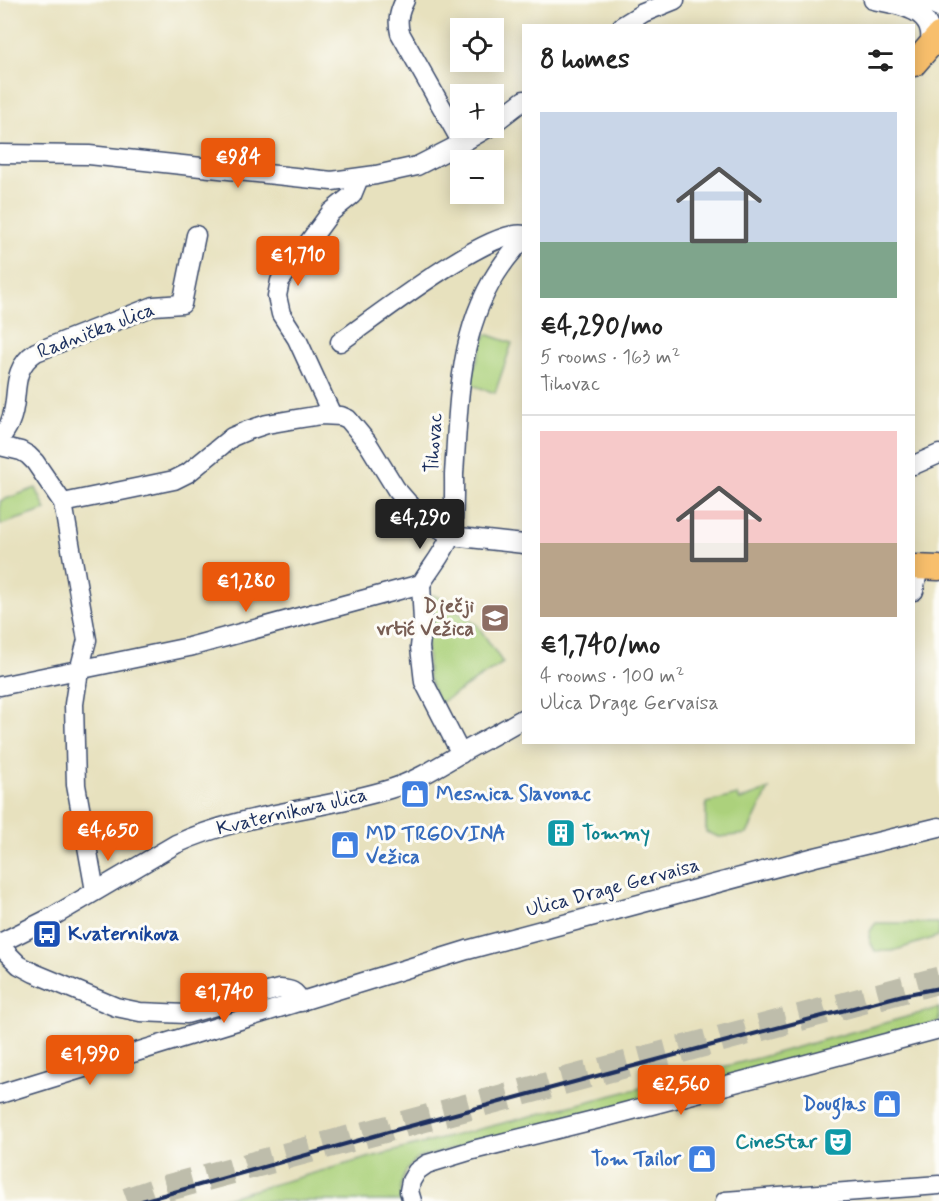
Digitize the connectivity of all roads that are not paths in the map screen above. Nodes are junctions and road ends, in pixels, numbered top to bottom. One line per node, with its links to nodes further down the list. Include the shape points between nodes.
1 (405, 0): 11 (street, via 399,12 400,33)
2 (675, 0): 6 (street)
3 (873, 0): 4 (street)
4 (900, 2): 5 (street, via 926,1); 7 (street, via 924,18 930,28)
5 (939, 7)
6 (625, 24)
7 (928, 51)
8 (522, 102): 9 (street)
9 (504, 115)
10 (471, 138): 11 (street)
11 (462, 143): 13 (street, via 417,166)
12 (0, 154): 13 (street, via 89,155 284,177 332,181)
13 (359, 178): 18 (street, via 352,195 331,212 280,281 277,296 281,314 297,339)
14 (196, 236): 19 (street, Radnička ulica, via 182,304 154,306 28,357 17,376 11,422)
15 (522, 237): 17 (street, via 510,234 499,238 445,267)
16 (522, 240): 24 (street, Tihovac, via 490,283 469,331 460,391)
17 (340, 342)
18 (332, 416): 23 (street, via 267,424 232,437 174,480); 24 (street, via 348,419 403,497)
19 (0, 439)
20 (0, 446): 23 (street, via 28,455)
21 (939, 454): 22 (street)
22 (915, 465)
23 (63, 503): 29 (street, via 87,640)
24 (451, 536): 25 (street); 27 (street, Tihovac)
25 (522, 544)
26 (924, 567): 28 (street)
27 (421, 584): 29 (street, via 189,647); 32 (street, via 424,682)
28 (915, 589)
29 (79, 671): 30 (street); 34 (street, via 74,704 76,785)
30 (0, 686)
31 (522, 719): 32 (street, Kvaternikova ulica)
32 (460, 754): 34 (street, Kvaternikova ulica, via 388,790 232,823 195,835)
33 (939, 826): 36 (street, Ulica Drage Gervaisa, via 478,947)
34 (95, 891): 35 (street, Kvaternikova ulica)
35 (0, 945): 36 (street, via 19,965 34,973 116,1007 140,1012 186,1014 279,989 292,990)
36 (301, 1002): 38 (street, Ulica Drage Gervaisa)
37 (939, 1029): 40 (street, via 427,1164 411,1181)
38 (0, 1094)
39 (939, 1185): 41 (street)
40 (411, 1201)
41 (725, 1201)

